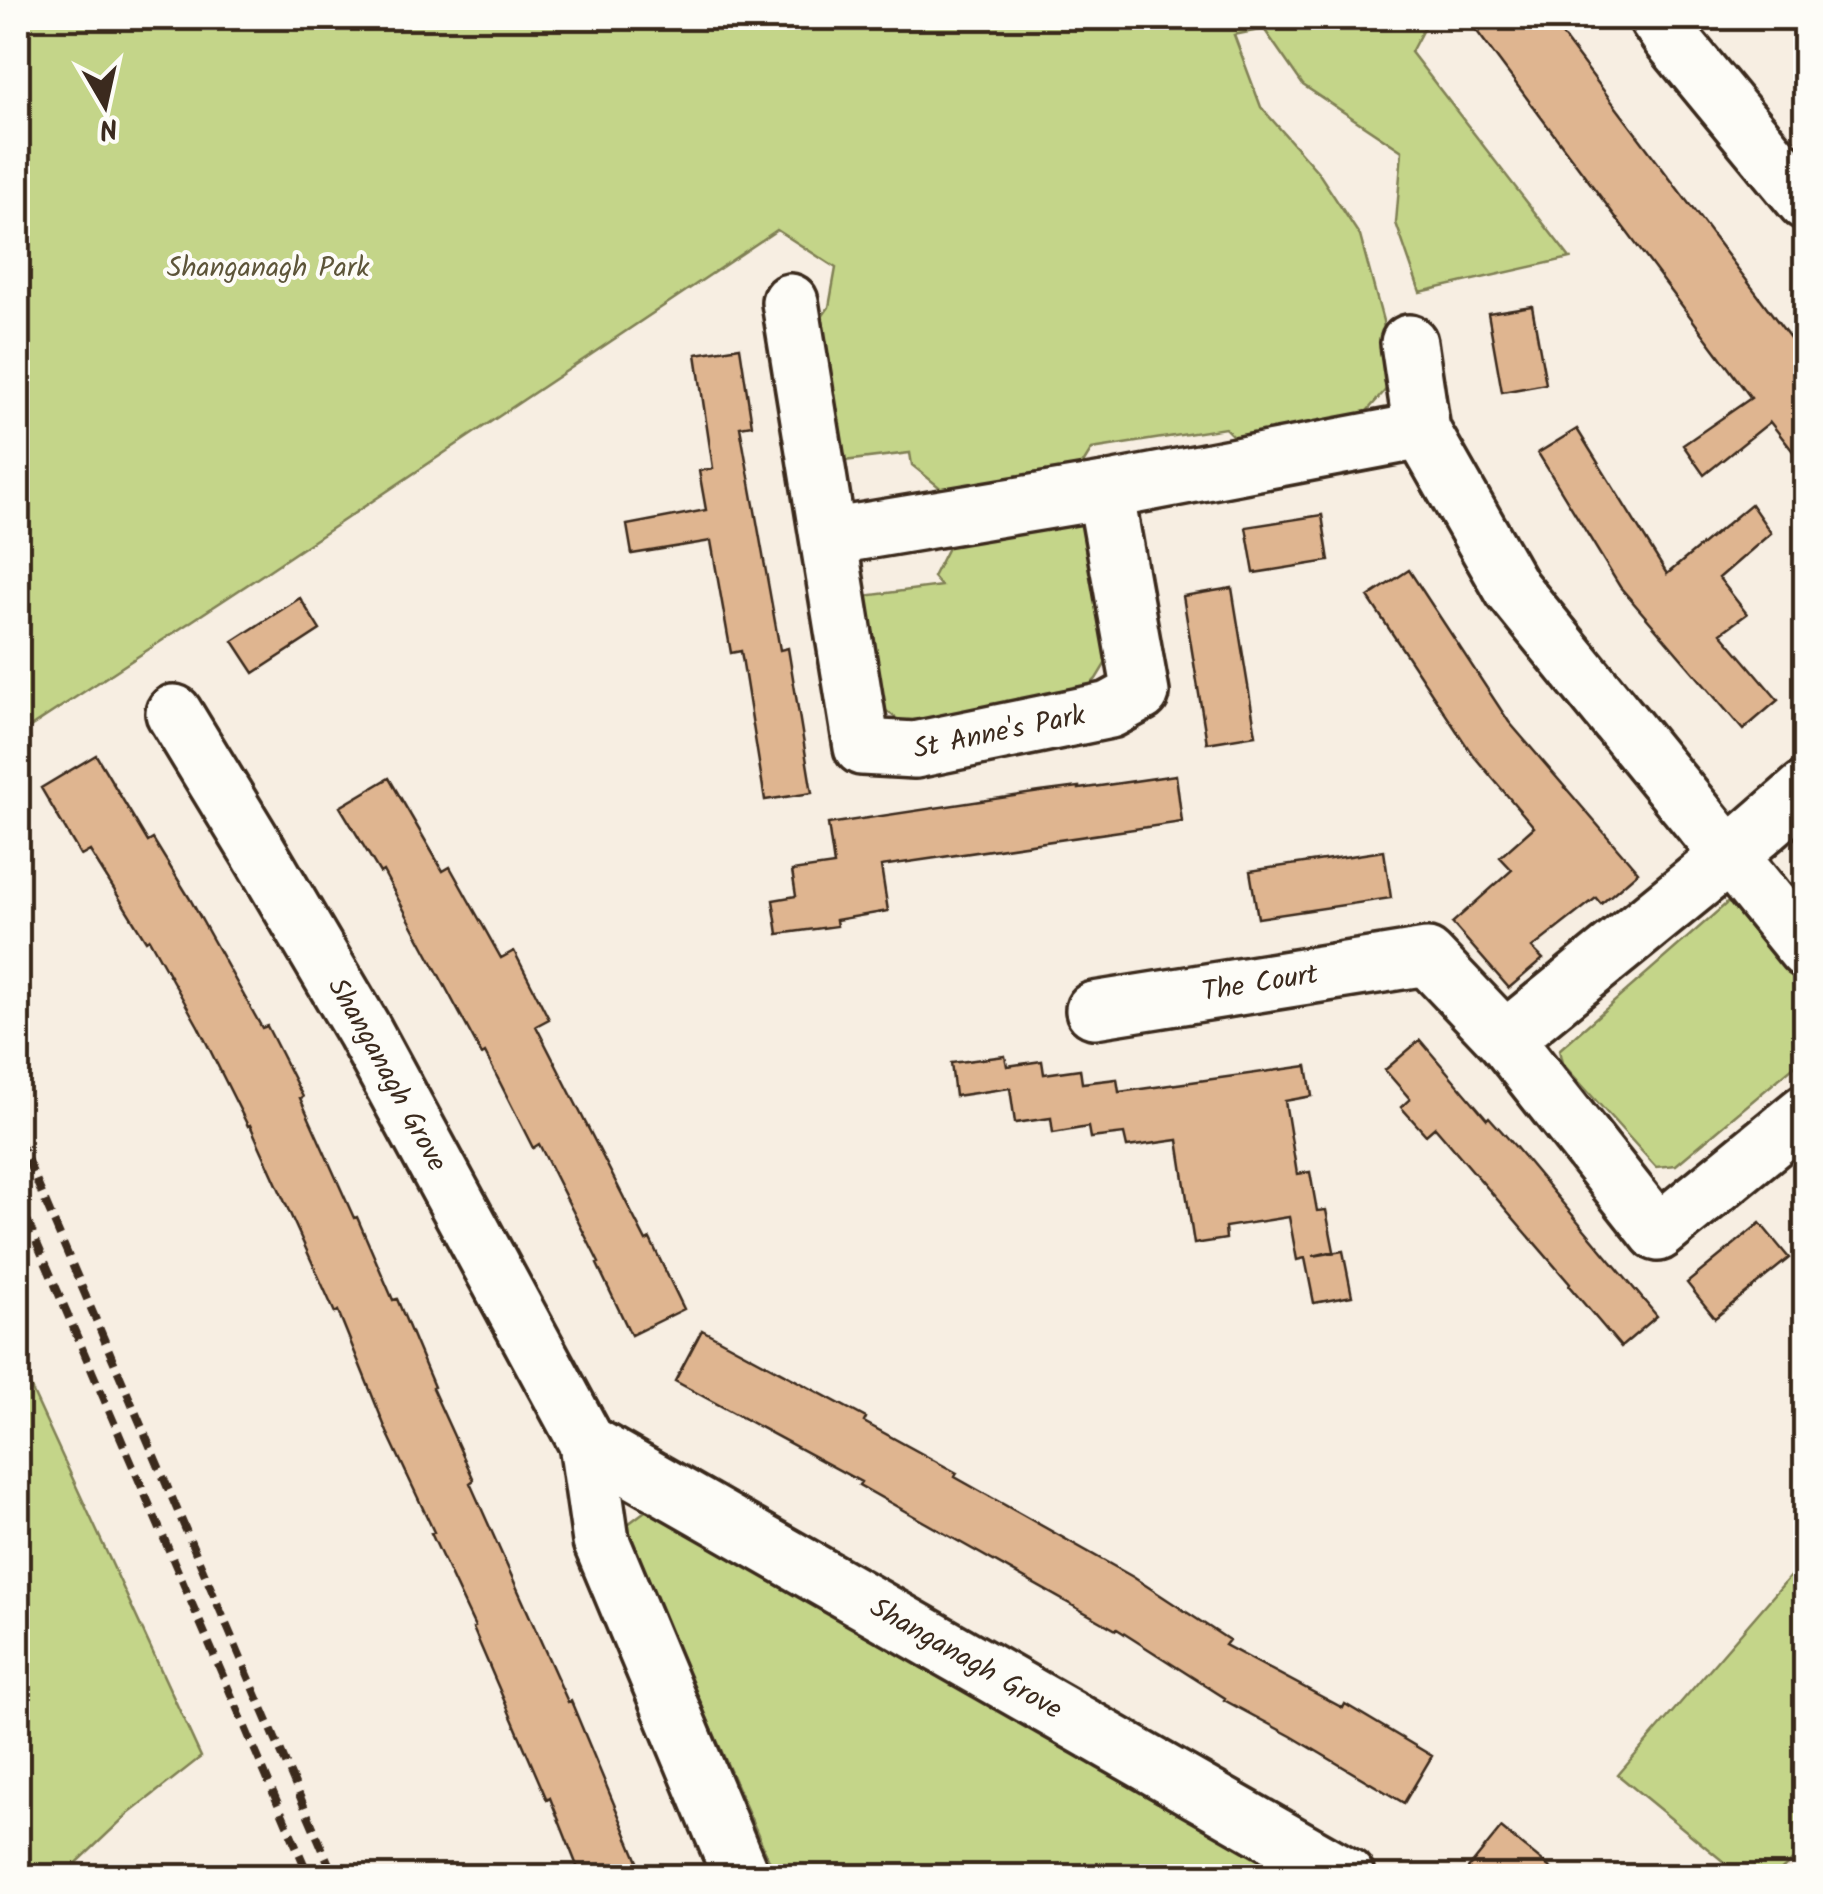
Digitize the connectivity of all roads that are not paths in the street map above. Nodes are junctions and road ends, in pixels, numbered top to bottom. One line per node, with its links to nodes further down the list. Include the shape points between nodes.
1 (1656, 18): 2 (street)
2 (1806, 202)
3 (790, 302): 7 (street, St Anne's Park)
4 (1409, 343): 5 (street)
5 (1422, 431): 6 (street); 10 (street, via 1512,589)
6 (1105, 491): 7 (street); 7 (street, St Anne's Park, via 1141,693 1110,710 915,750 862,747)
7 (828, 537)
8 (174, 713): 15 (street, Shanganagh Grove, via 364,1031)
9 (1806, 789): 10 (street)
10 (1728, 856): 11 (street); 13 (street)
11 (1806, 950)
12 (1094, 1010): 13 (street, The Court, via 1426,957)
13 (1505, 1039): 14 (street, via 1658,1233)
14 (1806, 1112)
15 (587, 1443): 16 (street, Shanganagh Grove, via 600,1541); 17 (street, Shanganagh Grove)
16 (741, 1876)
17 (1346, 1876)

